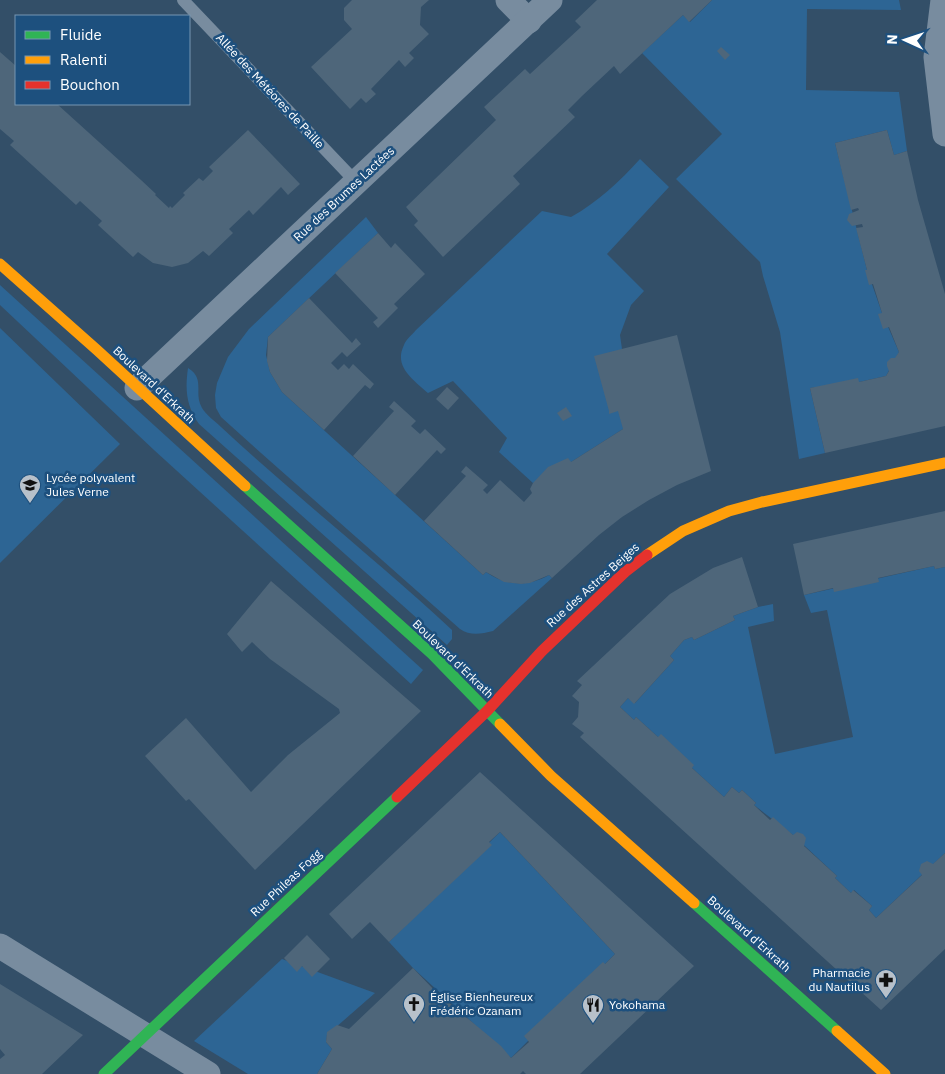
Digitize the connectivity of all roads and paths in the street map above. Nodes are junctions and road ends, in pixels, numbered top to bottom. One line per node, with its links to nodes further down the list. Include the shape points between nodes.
1 (183, 0): 7 (lane, Allée des Météores de Paille)
2 (508, 0): 5 (street)
3 (550, 0): 5 (street, Rue des Brumes Lactées)
4 (943, 0): 6 (street, via 936,56)
5 (529, 21): 7 (street, Rue des Brumes Lactées)
6 (945, 134)
7 (356, 182): 9 (street, Rue des Brumes Lactées)
8 (0, 264): 9 (street, Boulevard d'Erkrath)
9 (137, 388): 11 (street, Boulevard d'Erkrath, via 432,654)
10 (945, 464): 11 (street, Rue des Astres Beiges, via 762,502 729,511 683,531 625,572 542,651)
11 (487, 711): 13 (street, Rue Phileas Fogg); 16 (street, Boulevard d'Erkrath, via 551,776)
12 (0, 946): 13 (street)
13 (145, 1034): 14 (street, Rue Phileas Fogg); 15 (street)
14 (104, 1074)
15 (208, 1074)
16 (885, 1074)

